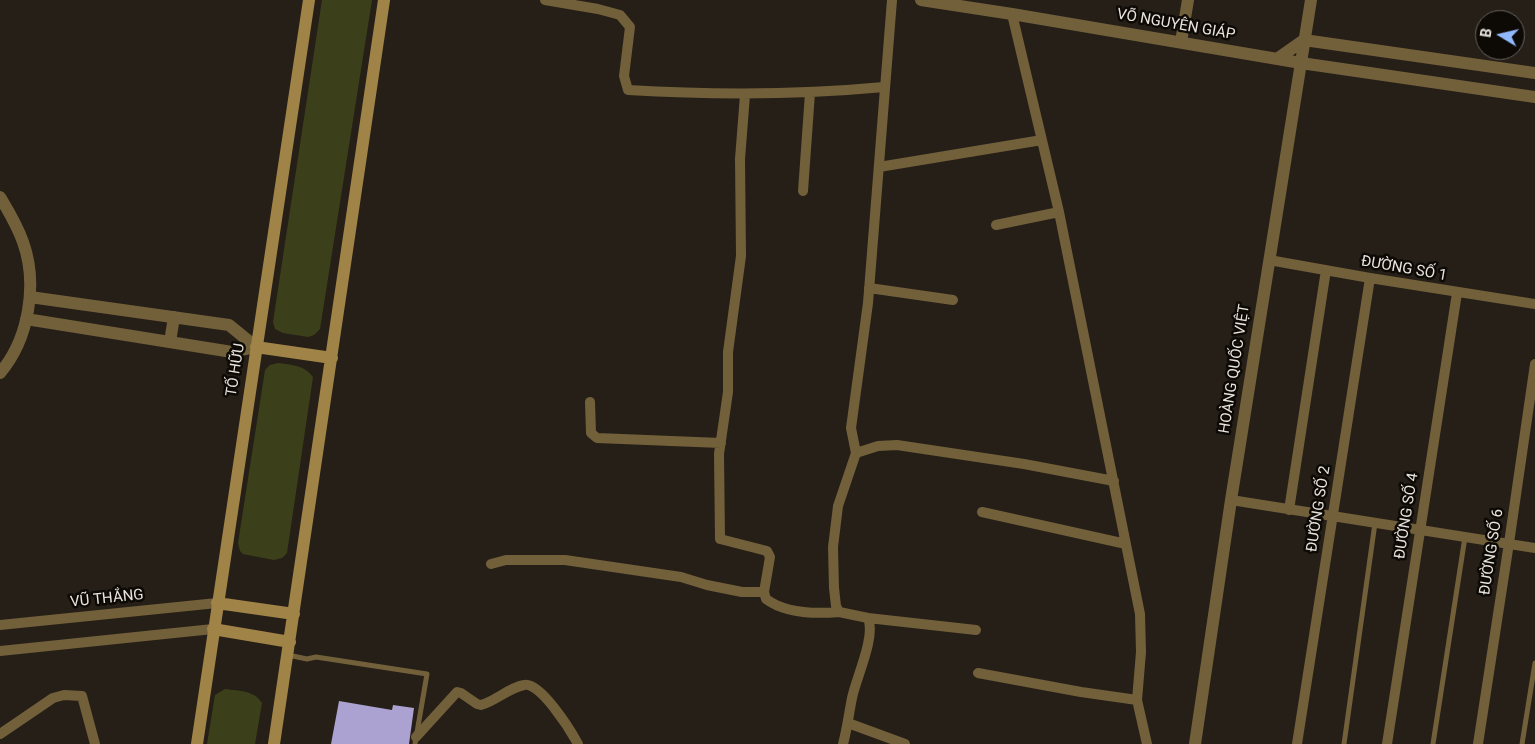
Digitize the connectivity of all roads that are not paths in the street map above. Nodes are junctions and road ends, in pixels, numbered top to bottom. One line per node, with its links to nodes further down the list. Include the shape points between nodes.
1 (309, 0): 37 (main road, TỐ HỮU)
2 (384, 0): 38 (main road)
3 (545, 0): 16 (street, via 620,15 630,27 624,76 628,90)
4 (892, 0): 14 (street)
5 (921, 0): 8 (street, VÕ NGUYÊN GIÁP)
6 (1188, 0): 10 (street)
7 (1311, 0): 9 (street, HOÀNG QUỐC VIỆT)
8 (1012, 14): 10 (street, VÕ NGUYÊN GIÁP); 18 (street)
9 (1304, 40): 11 (street); 12 (street, HOÀNG QUỐC VIỆT); 13 (street)
10 (1181, 42): 11 (street, VÕ NGUYÊN GIÁP)
11 (1277, 59): 12 (street, VÕ NGUYÊN GIÁP)
12 (1301, 63): 17 (street, VÕ NGUYÊN GIÁP); 24 (street, HOÀNG QUỐC VIỆT)
13 (1535, 73)
14 (884, 87): 15 (street); 19 (street)
15 (810, 93): 16 (street); 20 (street)
16 (745, 95): 42 (street, via 740,159 741,256 728,352 728,392)
17 (1535, 97)
18 (1042, 140): 19 (street); 22 (street)
19 (879, 167): 27 (street)
20 (803, 191)
21 (0, 198): 29 (street, via 14,219 24,244 30,270)
22 (1059, 212): 23 (street); 44 (street)
23 (996, 225)
24 (1269, 260): 25 (street, ĐƯỜNG SỐ 1); 45 (street, HOÀNG QUỐC VIỆT)
25 (1326, 270): 26 (street, ĐƯỜNG SỐ 1); 46 (street)
26 (1370, 278): 28 (street, ĐƯỜNG SỐ 1); 48 (street, ĐƯỜNG SỐ 2)
27 (869, 288): 30 (street); 43 (street, via 851,428)
28 (1457, 293): 31 (street, ĐƯỜNG SỐ 1); 50 (street, ĐƯỜNG SỐ 4)
29 (30, 297): 32 (street); 34 (street)
30 (953, 300)
31 (1535, 304)
32 (89, 305): 33 (street); 35 (street)
33 (174, 317): 36 (street); 37 (street, via 229,325)
34 (26, 319): 35 (street); 40 (street, via 18,344)
35 (85, 329): 36 (street)
36 (170, 342): 37 (street, via 232,352)
37 (256, 347): 38 (main road); 57 (main road, TỐ HỮU)
38 (332, 358): 59 (main road)
39 (1535, 364): 53 (street, ĐƯỜNG SỐ 6)
40 (0, 373)
41 (590, 402): 42 (street, via 592,433 597,438)
42 (721, 442): 56 (street, via 720,539 767,551 770,557)
43 (856, 453): 44 (street, via 878,446 897,445); 58 (street, via 838,506 833,547 834,588)
44 (1114, 481): 52 (street)
45 (1230, 500): 46 (street); 80 (street, HOÀNG QUỐC VIỆT)
46 (1289, 510): 48 (street)
47 (982, 512): 52 (street)
48 (1333, 517): 49 (street); 81 (street, ĐƯỜNG SỐ 2)
49 (1375, 523): 50 (street); 82 (lane)
50 (1420, 530): 51 (street); 83 (street, ĐƯỜNG SỐ 4)
51 (1465, 537): 53 (street); 84 (lane)
52 (1126, 544): 69 (street, via 1140,614)
53 (1509, 544): 54 (street); 85 (street, ĐƯỜNG SỐ 6)
54 (1535, 548)
55 (491, 564): 56 (street, via 506,560 565,560 681,577 742,592)
56 (764, 592): 58 (street, via 766,599 782,608 812,613)
57 (217, 603): 59 (main road); 61 (street, VŨ THẮNG); 62 (main road, TỐ HỮU)
58 (839, 612): 60 (street)
59 (294, 614): 64 (main road)
60 (868, 618): 63 (street); 70 (street, via 865,654)
61 (0, 625)
62 (213, 629): 64 (main road); 65 (street); 74 (main road, TỐ HỮU)
63 (976, 630)
64 (290, 642): 66 (main road)
65 (0, 651)
66 (288, 655): 72 (lane, via 427,674); 75 (main road)
67 (1535, 663): 86 (lane)
68 (978, 673): 69 (street)
69 (1137, 700): 79 (street)
70 (848, 723): 77 (street); 78 (street)
71 (0, 734): 73 (street, via 53,698 82,696)
72 (415, 741): 76 (street, via 457,692 481,705 528,684 565,721)
73 (95, 744)
74 (197, 744)
75 (274, 744)
76 (578, 744)
77 (843, 744)
78 (905, 744)
79 (1147, 744)
80 (1195, 744)
81 (1297, 744)
82 (1344, 744)
83 (1387, 744)
84 (1432, 744)
85 (1478, 744)
86 (1522, 744)

